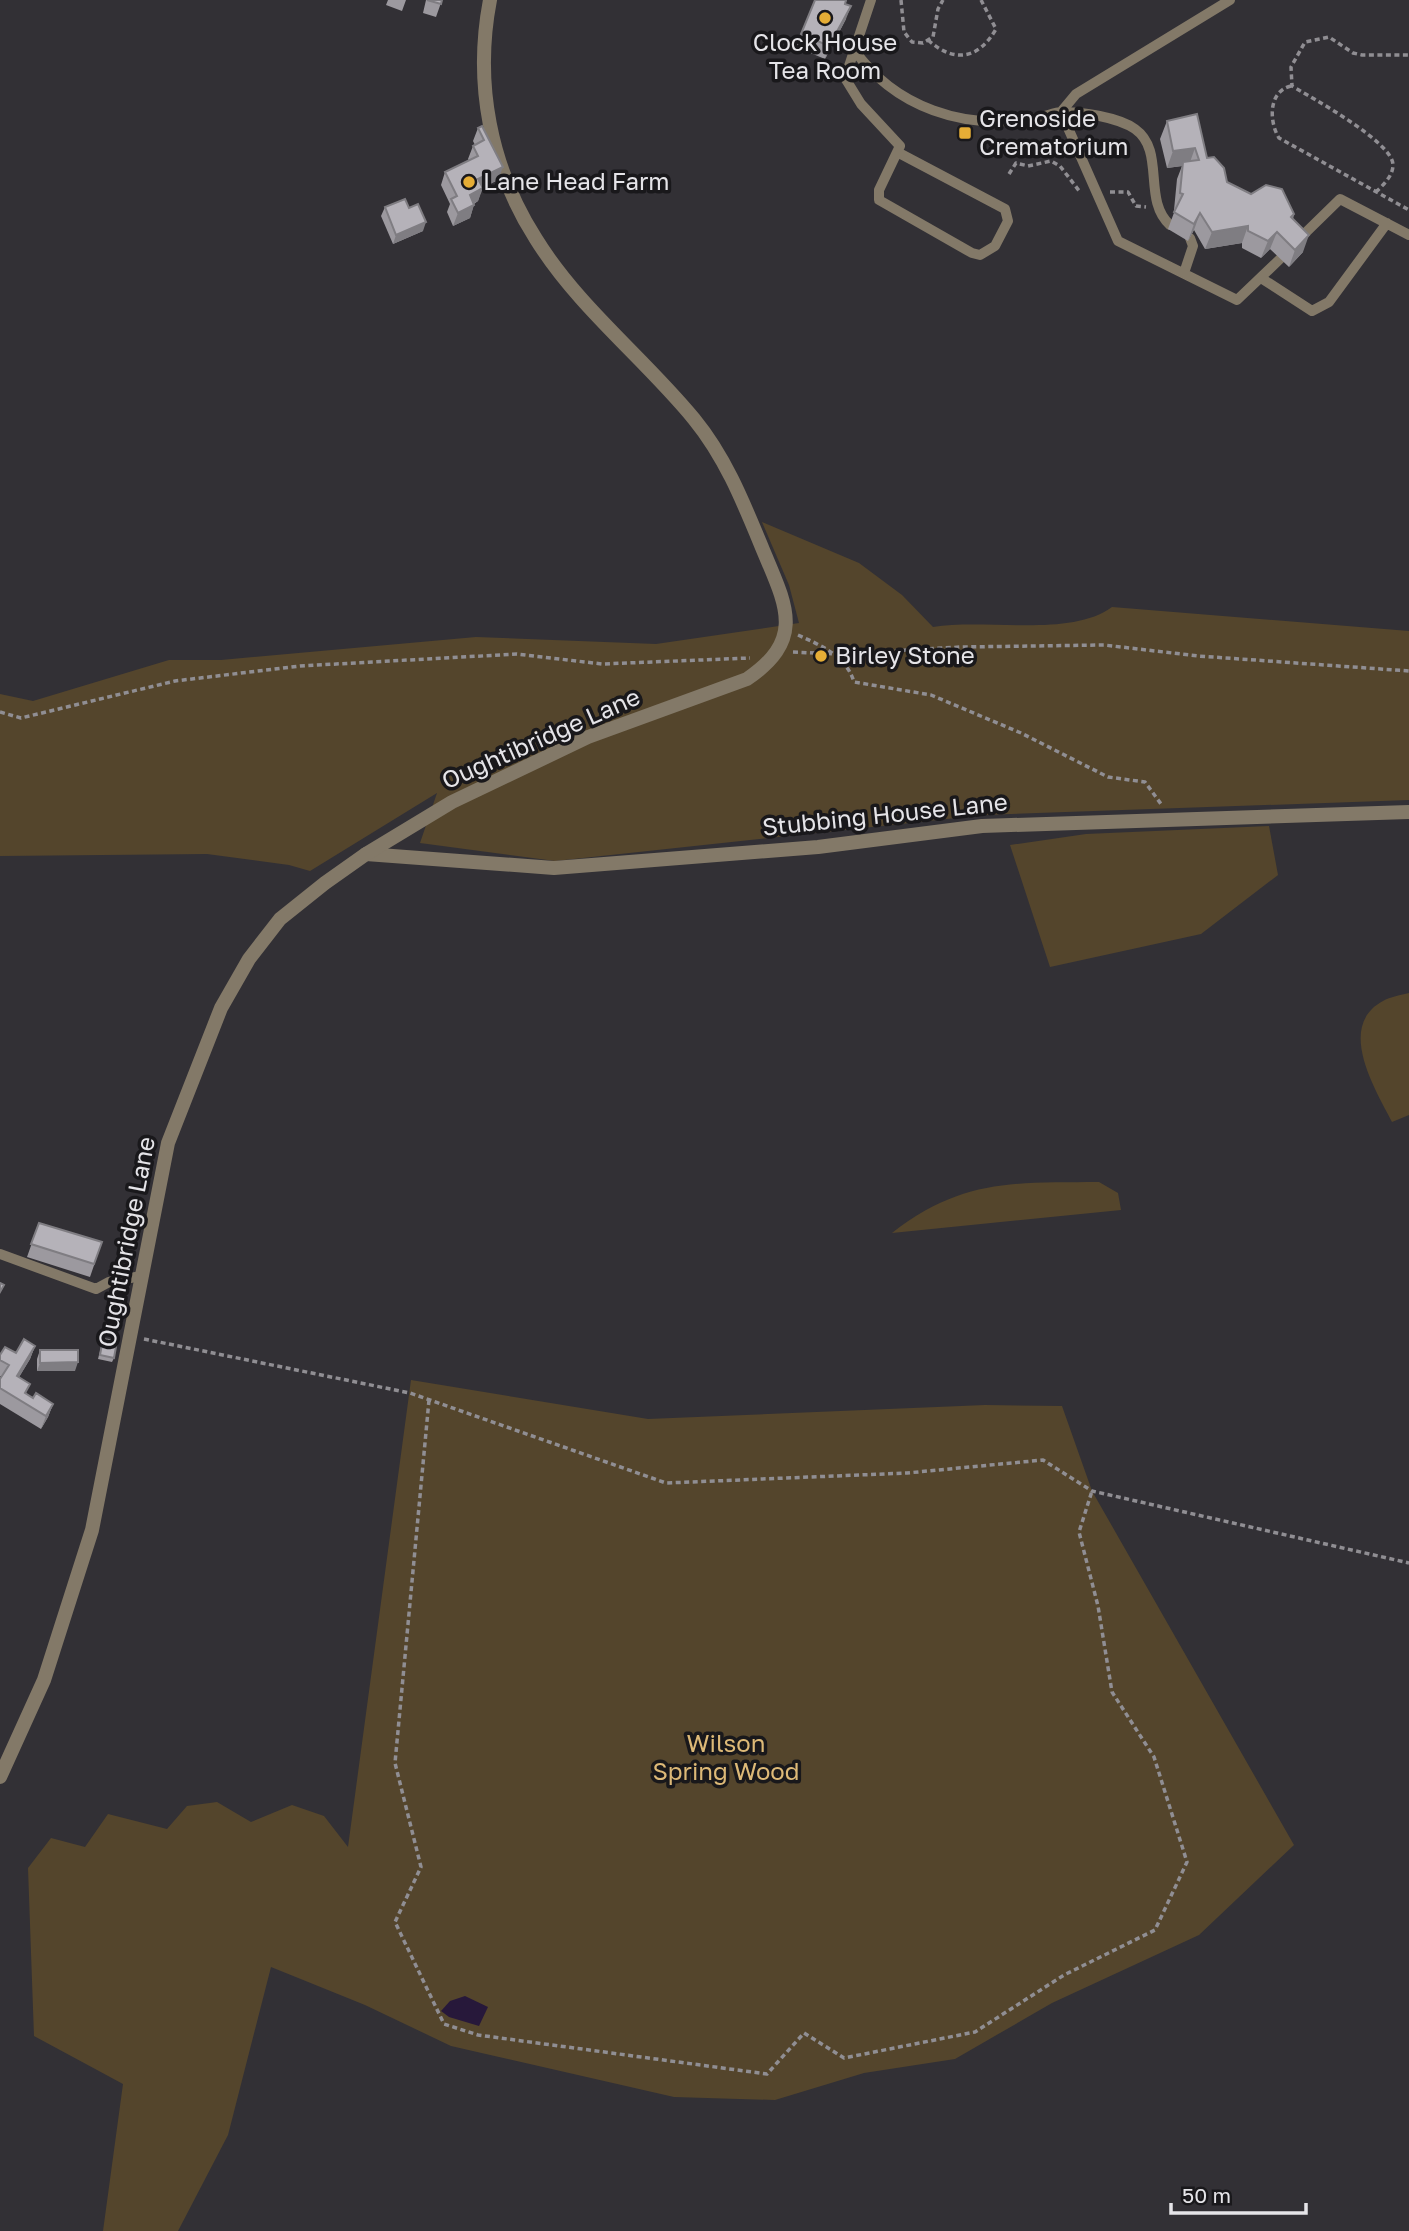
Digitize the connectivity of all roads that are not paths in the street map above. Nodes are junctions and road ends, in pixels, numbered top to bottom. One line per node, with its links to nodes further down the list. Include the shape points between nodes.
1 (490, 0): 16 (street, Oughtibridge Lane, via 482,70 486,110 510,190 536,240 574,289 715,448 734,481 780,590 785,634 769,664 747,679 588,737 502,776)
2 (872, 0): 4 (lane)
3 (1230, 0): 5 (lane, via 1076,94)
4 (853, 48): 5 (lane, via 869,72 908,102 927,109 1003,121); 6 (lane, via 845,71 847,84 895,139)
5 (1061, 112): 8 (lane, via 1124,123 1136,130 1151,156 1157,211); 13 (lane, via 1118,241)
6 (899, 153): 6 (lane, via 1005,209 1008,221 995,246 980,255 972,253 884,205 879,190)
7 (1387, 223): 9 (lane); 11 (lane, via 1340,199); 14 (lane, via 1329,302 1312,311)
8 (1170, 225)
9 (1409, 235)
10 (1190, 238): 13 (lane, via 1193,246)
11 (1294, 244)
12 (1280, 259): 14 (lane)
13 (1184, 273): 14 (lane, via 1237,300)
14 (1261, 278)
15 (1409, 812): 16 (street, Stubbing House Lane, via 982,826 818,847 554,868)
16 (366, 854): 18 (street, Oughtibridge Lane, via 280,919 249,959 221,1008 168,1143)
17 (0, 1254): 18 (lane, via 96,1289)
18 (141, 1276): 19 (street, Oughtibridge Lane, via 92,1530 44,1680)
19 (0, 1777)

